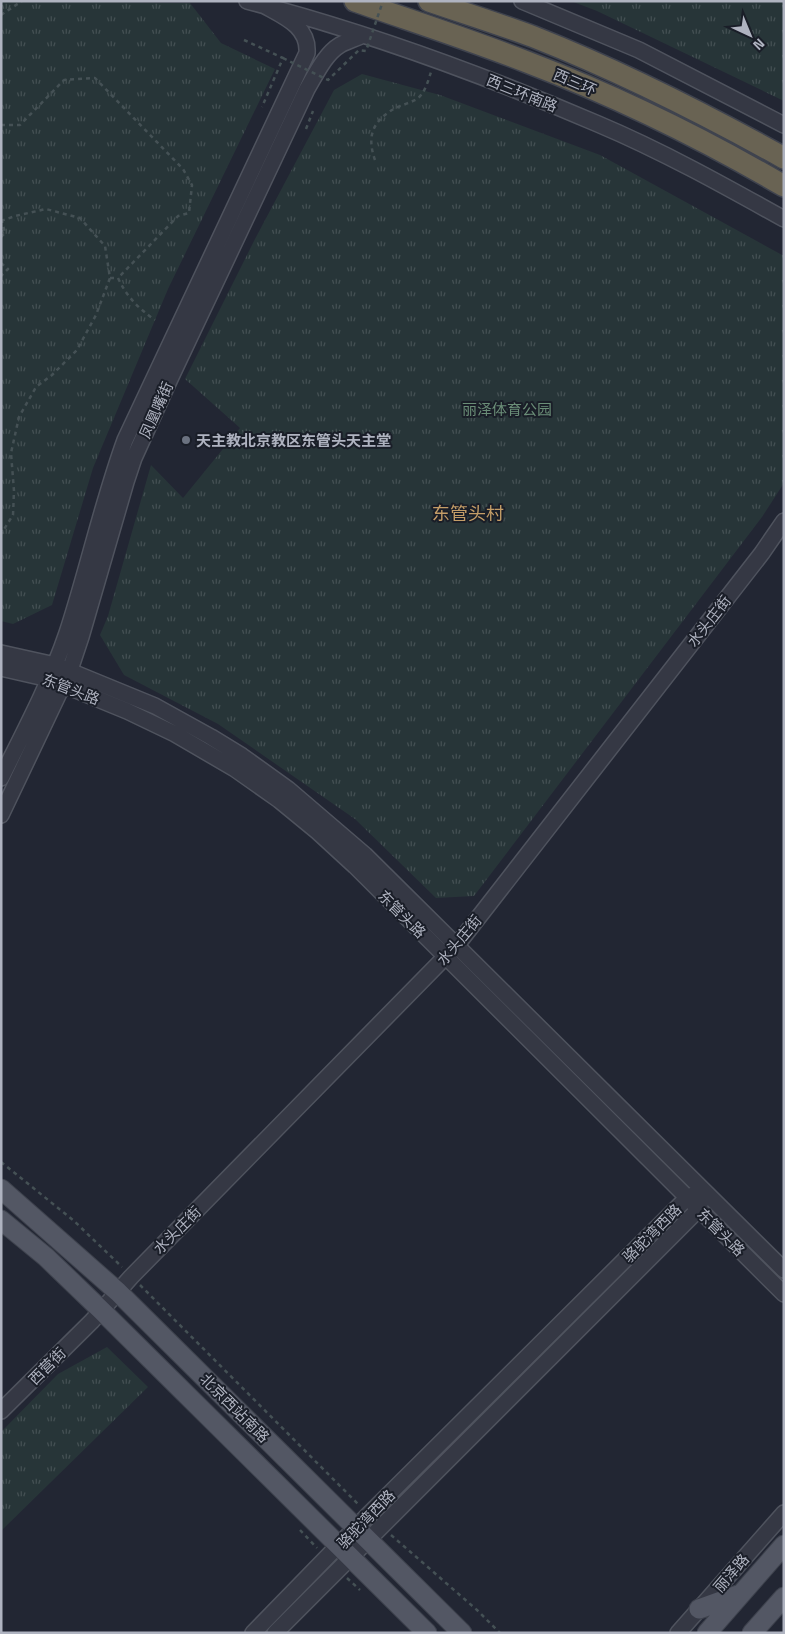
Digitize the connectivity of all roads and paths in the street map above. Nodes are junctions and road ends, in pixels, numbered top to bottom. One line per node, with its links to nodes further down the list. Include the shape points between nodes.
1 (22, 1): 8 (path)
2 (247, 1): 7 (street, 西三环南路)
3 (355, 1): 18 (highway, 西三环, via 575,81 701,140)
4 (383, 1): 11 (path, bridge, via 366,51 358,50 328,80)
5 (429, 1): 16 (highway, 西三环, via 533,37 596,64 714,119)
6 (522, 1): 15 (street, via 639,50)
7 (265, 6): 9 (street, 西三环南路); 32 (street, 凤凰嘴街, via 294,22 302,32 307,53 125,440 67,633)
8 (1, 15)
9 (363, 36): 12 (street, 西三环南路); 31 (street, 凤凰嘴街, via 332,51 306,89 170,379 134,458)
10 (244, 40): 11 (path)
11 (283, 58): 13 (path)
12 (436, 58): 17 (path, via 426,88 418,98 389,112 376,125 370,144); 19 (street, 西三环南路, via 599,124)
13 (262, 107)
14 (1, 125): 25 (path, via 20,125 64,80 95,78 182,169 192,185 189,213 178,216)
15 (784, 125)
16 (784, 158)
17 (375, 160)
18 (784, 186)
19 (784, 219)
20 (2, 221): 21 (path, via 5,233); 24 (path, via 46,209 80,218 104,246)
21 (1, 237)
22 (1, 263): 23 (path, via 8,269)
23 (1, 276)
24 (110, 278): 25 (path); 28 (path, via 96,315 77,350 36,387 19,417 12,453 12,515)
25 (118, 278): 26 (path, via 138,308)
26 (155, 320)
27 (784, 521): 36 (street, 水头庄街)
28 (1, 534)
29 (1, 653): 32 (street, 东管头路)
30 (1, 668): 32 (street, 东管头路)
31 (70, 670): 32 (street, 东管头路); 33 (street, 凤凰嘴街); 36 (street, 东管头路, via 172,715 242,756 288,789 365,855)
32 (52, 672): 33 (street, 东管头路); 34 (street, 凤凰嘴街)
33 (64, 685): 35 (street, 凤凰嘴街); 37 (street, 东管头路, via 175,734 242,774 318,832)
34 (1, 778)
35 (1, 815)
36 (457, 945): 37 (street, 水头庄街); 40 (street, 东管头路)
37 (446, 958): 41 (street, 东管头路); 45 (street, 水头庄街)
38 (1, 1162): 45 (path, via 73,1220)
39 (1, 1189): 46 (main road, 北京西站南路)
40 (703, 1190): 41 (street, 骆驼湾西路); 42 (street, 骆驼湾西路); 44 (street, 东管头路)
41 (687, 1198): 42 (street, 东管头路); 51 (street, 骆驼湾西路)
42 (698, 1209): 47 (street, 东管头路); 51 (street, 骆驼湾西路)
43 (1, 1220): 48 (main road, 北京西站南路, via 46,1257)
44 (784, 1270)
45 (132, 1276): 46 (street, 水头庄街); 51 (path)
46 (118, 1292): 48 (street, 水头庄街); 51 (main road, 北京西站南路)
47 (784, 1294)
48 (96, 1316): 49 (street, 西营街); 53 (main road, 北京西站南路)
49 (1, 1411)
50 (784, 1513): 56 (street, 丽泽路)
51 (368, 1527): 53 (street, 骆驼湾西路); 60 (main road, 北京西站南路); 61 (path, via 477,1610)
52 (784, 1545): 54 (main road, 丽泽路)
53 (345, 1551): 57 (street, 骆驼湾西路); 58 (street, 骆驼湾西路); 59 (main road, 北京西站南路)
54 (740, 1595): 56 (main road); 63 (main road, 丽泽路)
55 (784, 1597): 64 (main road)
56 (699, 1609): 62 (street, 丽泽路)
57 (253, 1633)
58 (275, 1633)
59 (427, 1633)
60 (462, 1633)
61 (500, 1633)
62 (678, 1633)
63 (707, 1633)
64 (752, 1633)

